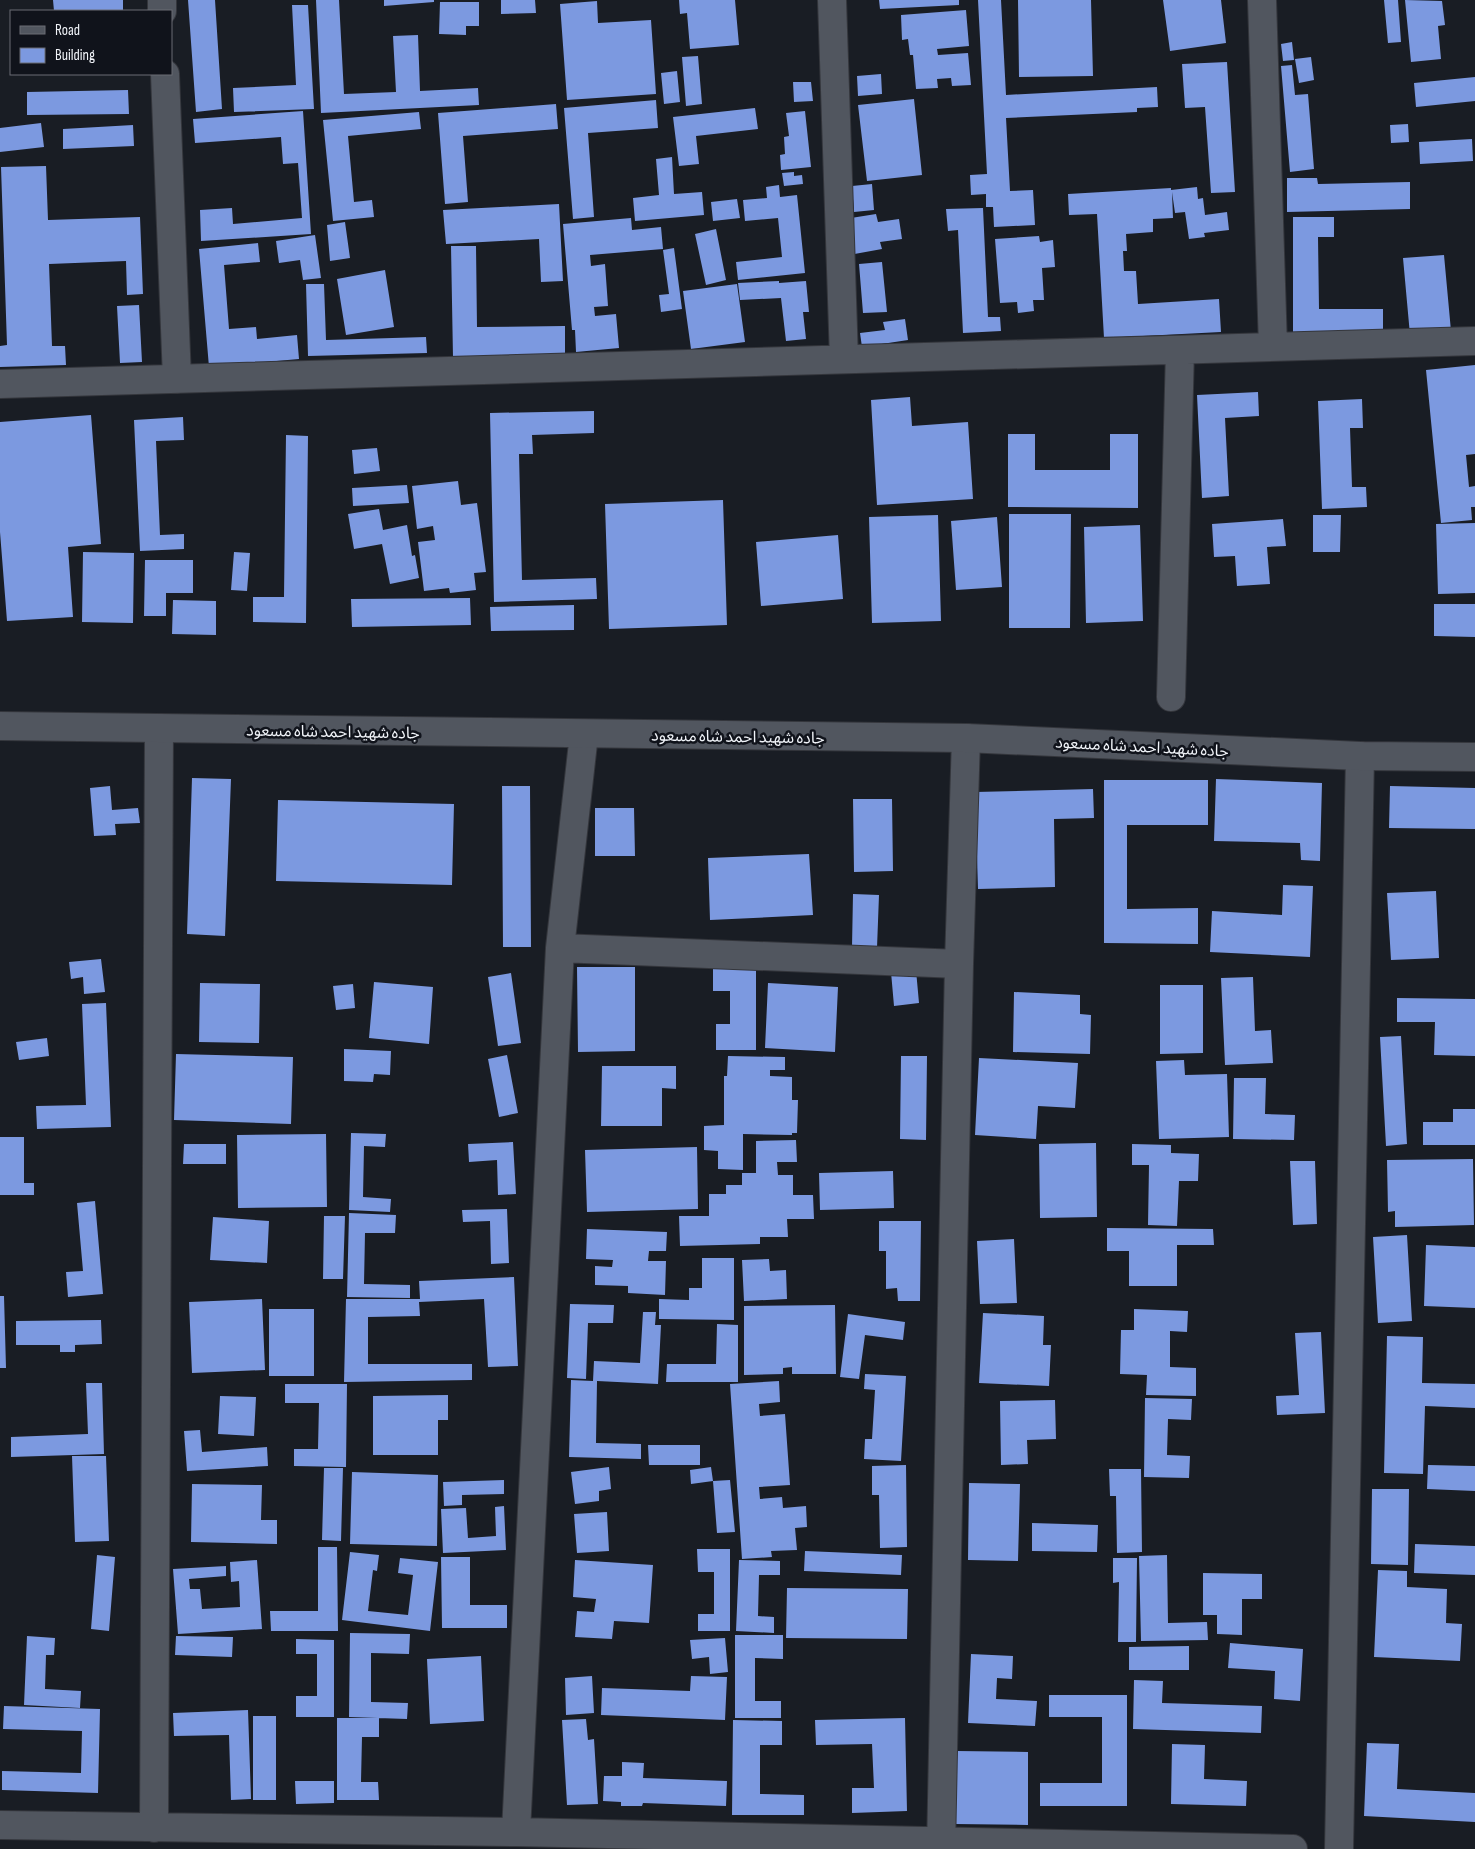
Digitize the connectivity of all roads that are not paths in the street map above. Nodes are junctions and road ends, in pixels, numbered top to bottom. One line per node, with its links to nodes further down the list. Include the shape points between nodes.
1 (832, 0): 7 (street)
2 (1262, 0): 5 (street)
3 (165, 75): 8 (street)
4 (1475, 341): 5 (street)
5 (1273, 347): 6 (street)
6 (1180, 350): 7 (street); 10 (street)
7 (844, 360): 8 (street)
8 (177, 379): 9 (street)
9 (0, 384)
10 (1171, 697)
11 (0, 726): 12 (street, جاده شهيد احمد شاه مسعود)
12 (159, 728): 13 (street, جاده شهيد احمد شاه مسعود); 20 (street)
13 (584, 734): 14 (street, جاده شهيد احمد شاه مسعود); 17 (street)
14 (966, 738): 15 (street, جاده شهيد احمد شاه مسعود); 18 (street)
15 (1360, 756): 16 (street, جاده شهيد احمد شاه مسعود); 25 (street)
16 (1475, 758)
17 (560, 948): 18 (street); 21 (street)
18 (959, 964): 22 (street)
19 (0, 1825): 20 (street)
20 (154, 1828): 21 (street)
21 (516, 1832): 22 (street)
22 (941, 1846): 23 (street)
23 (1217, 1848): 24 (street)
24 (1293, 1849)
25 (1338, 1849)

